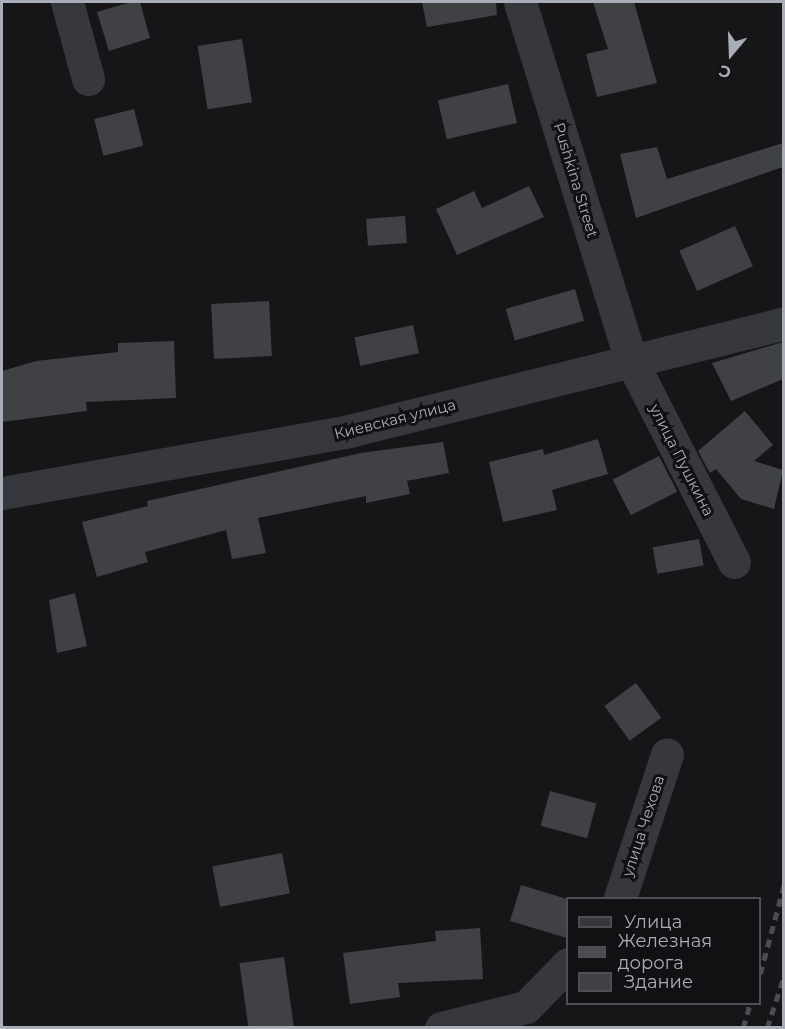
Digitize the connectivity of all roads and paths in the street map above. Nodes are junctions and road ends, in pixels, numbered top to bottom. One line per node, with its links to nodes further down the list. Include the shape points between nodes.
1 (67, 2): 3 (street)
2 (520, 2): 5 (street, Pushkina Street)
3 (88, 79)
4 (783, 323): 5 (street, Киевская улица)
5 (630, 358): 6 (street, Киевская улица, via 349,431); 7 (street, улица Пушкина)
6 (2, 493)
7 (734, 562)
8 (667, 754): 9 (street, улица Чехова)
9 (620, 897)
10 (566, 965): 11 (street, via 526,1007)
11 (441, 1028)

